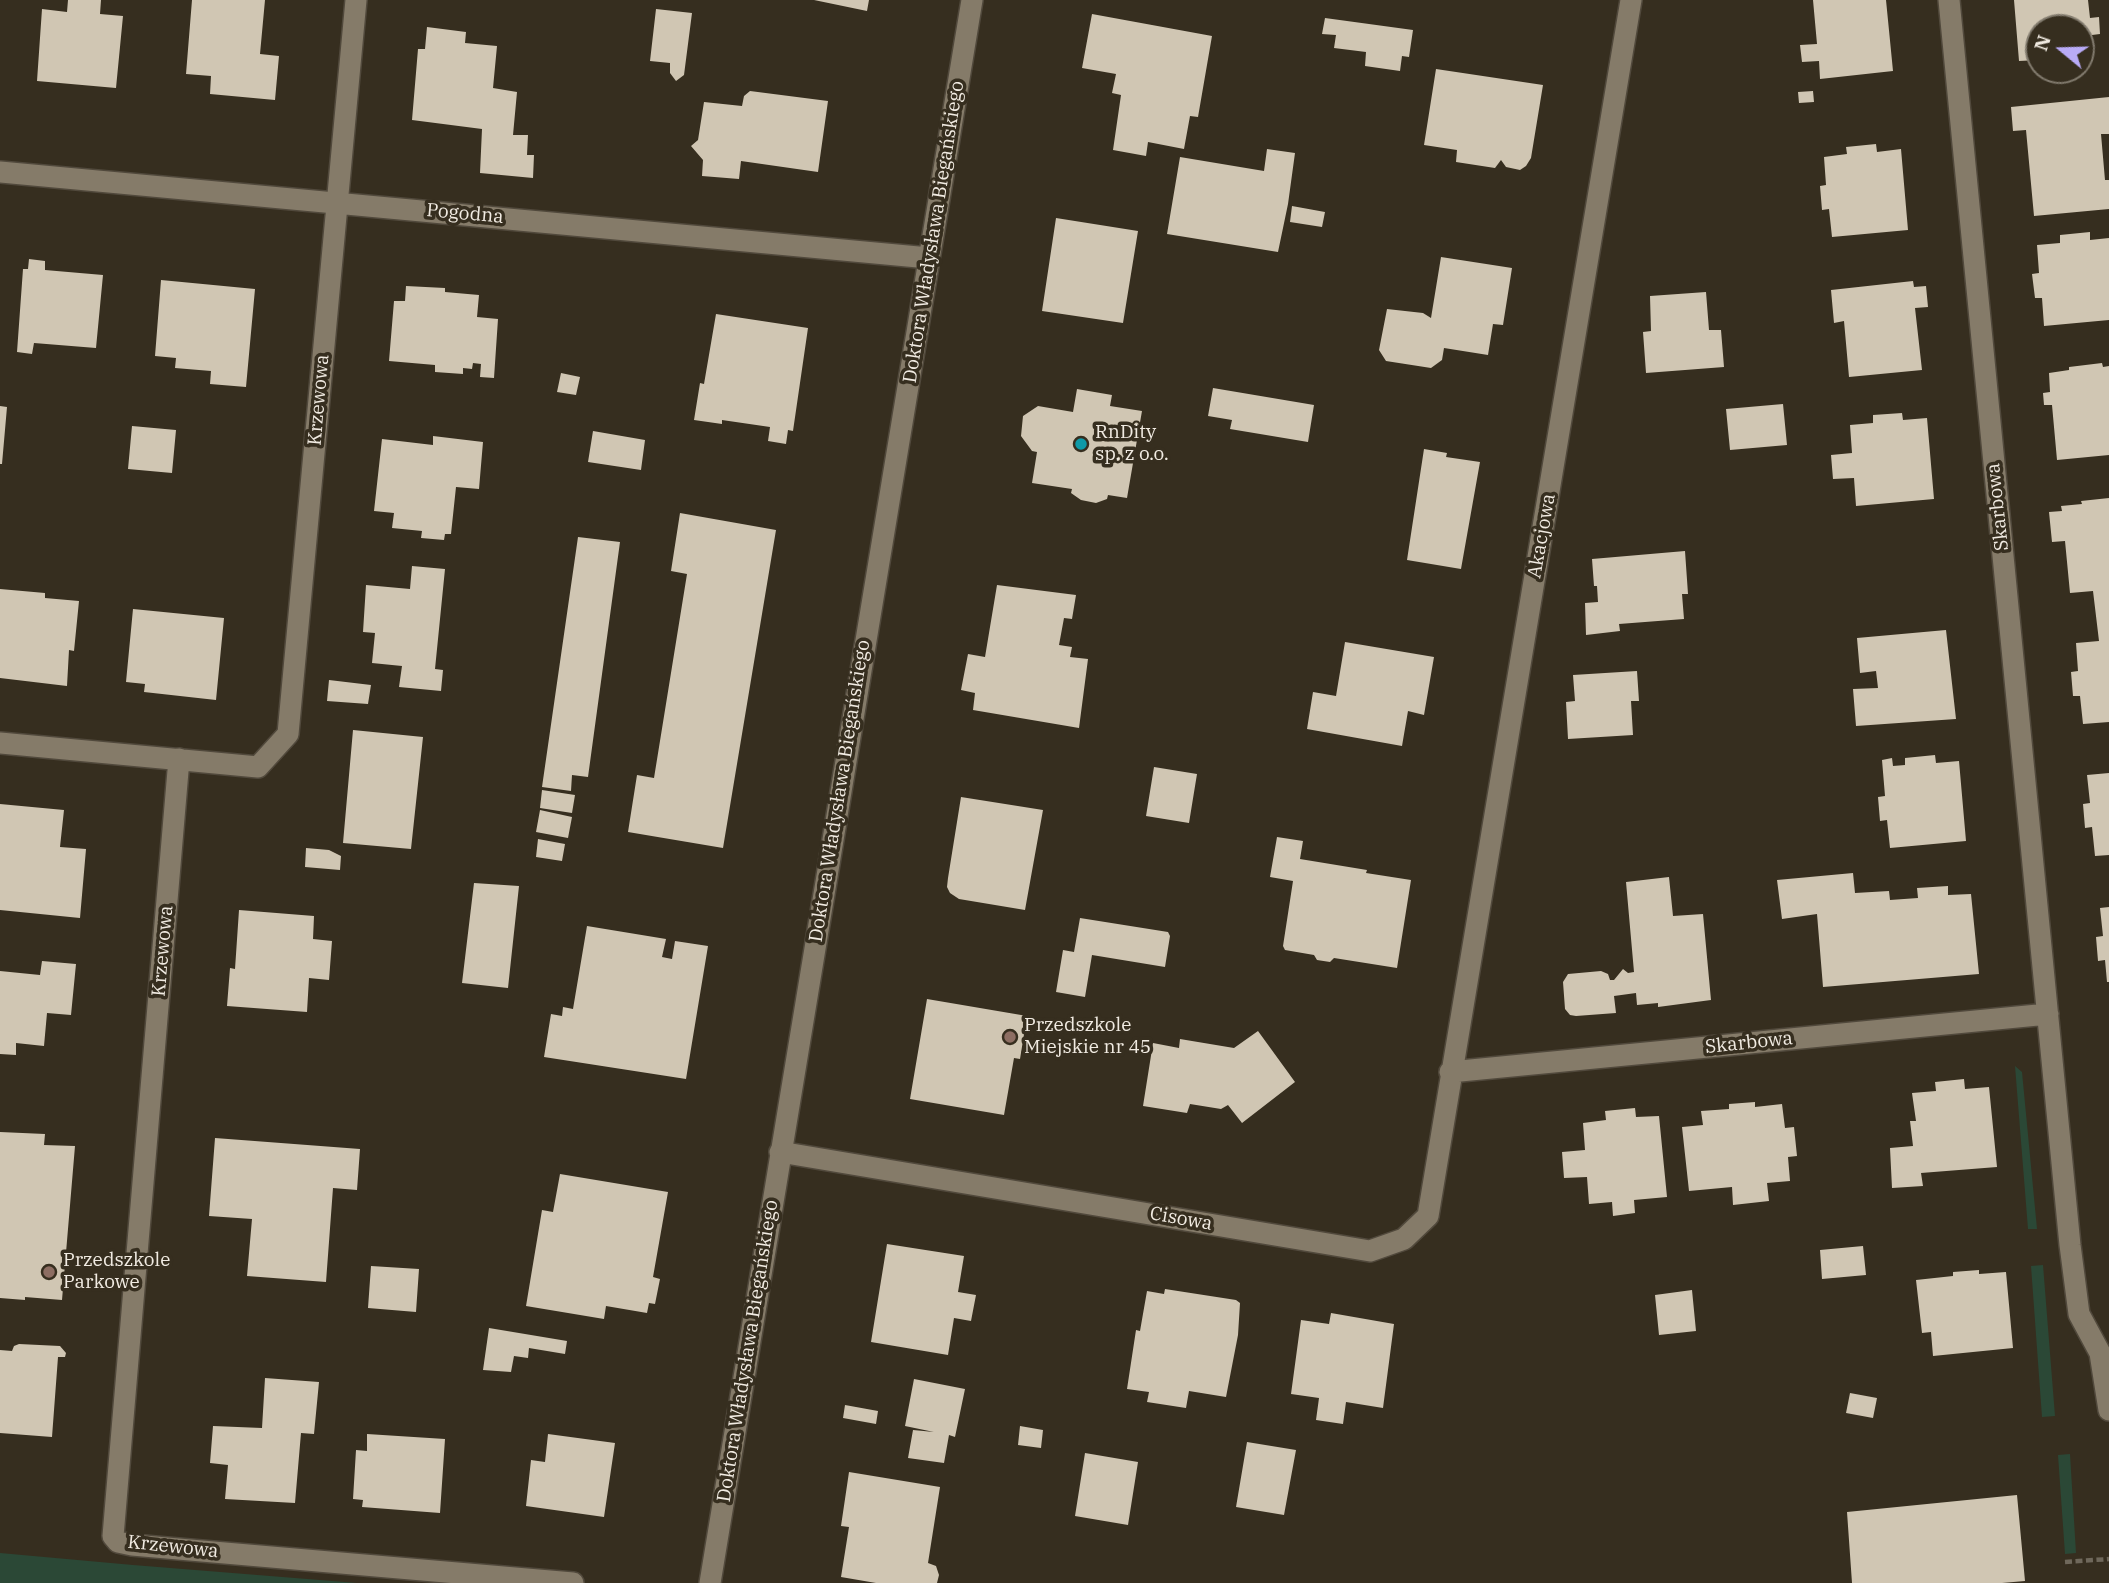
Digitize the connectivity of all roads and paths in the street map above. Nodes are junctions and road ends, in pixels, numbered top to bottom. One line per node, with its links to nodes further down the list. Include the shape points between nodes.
1 (356, 0): 6 (street, Krzewowa)
2 (972, 0): 7 (street, Doktora Władysława Biegańskiego)
3 (1630, 0): 11 (street, Akacjowa)
4 (1949, 0): 10 (street, Skarbowa)
5 (0, 172): 6 (street, Pogodna)
6 (338, 202): 7 (street, Pogodna); 9 (street, Krzewowa, via 288,734 258,767)
7 (929, 258): 12 (street, Doktora Władysława Biegańskiego)
8 (0, 743): 9 (street)
9 (179, 759): 17 (street, Krzewowa, via 113,1536 132,1545)
10 (2048, 1014): 11 (street, Skarbowa); 13 (street, Skarbowa, via 2079,1314)
11 (1450, 1072): 12 (street, Cisowa, via 1428,1216 1404,1239 1370,1251)
12 (780, 1152): 18 (street, Doktora Władysława Biegańskiego)
13 (2105, 1351): 14 (street, Skarbowa)
14 (2109, 1410)
15 (2109, 1559): 16 (path)
16 (2065, 1562)
17 (573, 1583)
18 (710, 1583)

